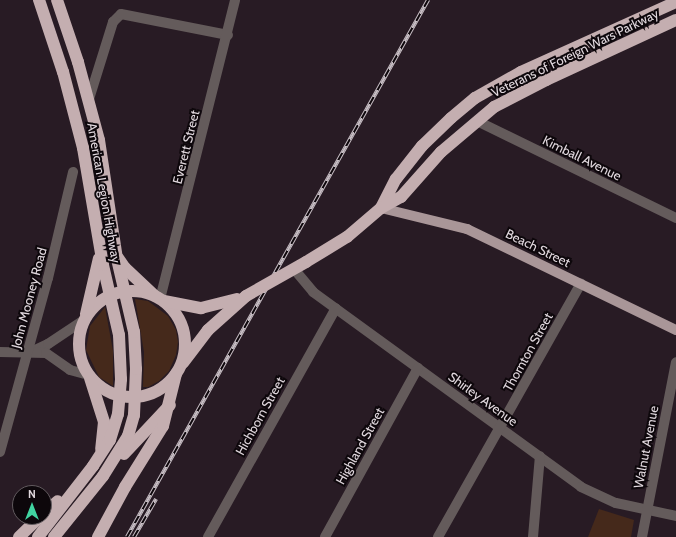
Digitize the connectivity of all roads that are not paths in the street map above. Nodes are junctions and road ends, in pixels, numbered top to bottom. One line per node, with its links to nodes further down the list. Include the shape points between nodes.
1 (39, 0): 12 (highway, American Legion Highway, via 80,133)
2 (57, 0): 7 (highway, American Legion Highway)
3 (235, 0): 6 (street, Everett Street)
4 (676, 2): 10 (highway, Veterans of Foreign Wars Parkway, via 521,72 475,98 422,146 396,179)
5 (676, 20): 8 (highway, Veterans of Foreign Wars Parkway, via 514,96)
6 (228, 36): 7 (street, via 120,14 113,22); 19 (street, Everett Street)
7 (89, 99): 13 (highway, American Legion Highway, via 105,172)
8 (477, 121): 10 (highway, Veterans of Foreign Wars Parkway, via 441,152 407,192); 11 (street, Kimball Avenue)
9 (73, 172): 23 (street, John Mooney Road)
10 (381, 208): 14 (highway, Veterans of Foreign Wars Parkway, bridge, via 347,237 306,262); 15 (main road, Beach Street, via 467,228)
11 (676, 218)
12 (100, 243): 17 (highway, American Legion Highway); 21 (highway, via 98,268)
13 (115, 251): 16 (highway, American Legion Highway); 19 (highway, via 125,268)
14 (296, 273): 18 (highway, Veterans of Foreign Wars Parkway, bridge); 20 (street, Shirley Avenue, via 310,290)
15 (581, 283): 22 (main road, Beach Street); 32 (street, Thornton Street)
16 (125, 292): 17 (highway, Veterans of Foreign Wars Parkway); 19 (highway, Veterans of Foreign Wars Parkway, via 142,292); 30 (highway, American Legion Highway, via 135,346)
17 (110, 296): 21 (highway, via 96,305); 29 (highway, American Legion Highway, via 121,347)
18 (246, 296): 19 (highway, Veterans of Foreign Wars Parkway, via 201,308); 27 (highway, Veterans of Foreign Wars Parkway, via 208,330)
19 (160, 299): 27 (highway, via 177,316 183,332 184,354)
20 (336, 308): 26 (street, Shirley Avenue); 46 (street, Hichborn Street)
21 (85, 319): 23 (street, via 48,344); 28 (highway, via 78,348)
22 (676, 330)
23 (28, 351): 24 (street); 28 (street, via 48,354 70,370); 33 (street, John Mooney Road)
24 (0, 352)
25 (676, 362): 39 (street, Walnut Avenue)
26 (418, 368): 32 (street, Shirley Avenue); 47 (street, Highland Street)
27 (177, 372): 30 (highway, Veterans of Foreign Wars Parkway, via 159,390); 31 (highway)
28 (89, 376): 29 (highway, via 104,389); 35 (highway, via 104,426)
29 (120, 396): 30 (highway); 35 (highway, American Legion Highway, via 114,430)
30 (135, 397): 37 (highway, American Legion Highway, via 128,436)
31 (170, 404): 37 (highway); 45 (highway, via 161,431 128,481)
32 (501, 428): 34 (street, Shirley Avenue); 48 (street, Thornton Street)
33 (0, 452)
34 (540, 456): 39 (street, Shirley Avenue, via 595,495); 49 (street)
35 (97, 460): 36 (highway)
36 (84, 477): 38 (highway); 43 (highway)
37 (92, 489): 44 (highway)
38 (52, 506)
39 (647, 511): 40 (street, Shirley Avenue); 50 (street, Walnut Avenue)
40 (676, 516)
41 (32, 525): 42 (highway)
42 (19, 537)
43 (38, 537)
44 (54, 537)
45 (98, 537)
46 (208, 537)
47 (324, 537)
48 (438, 537)
49 (533, 537)
50 (642, 537)

